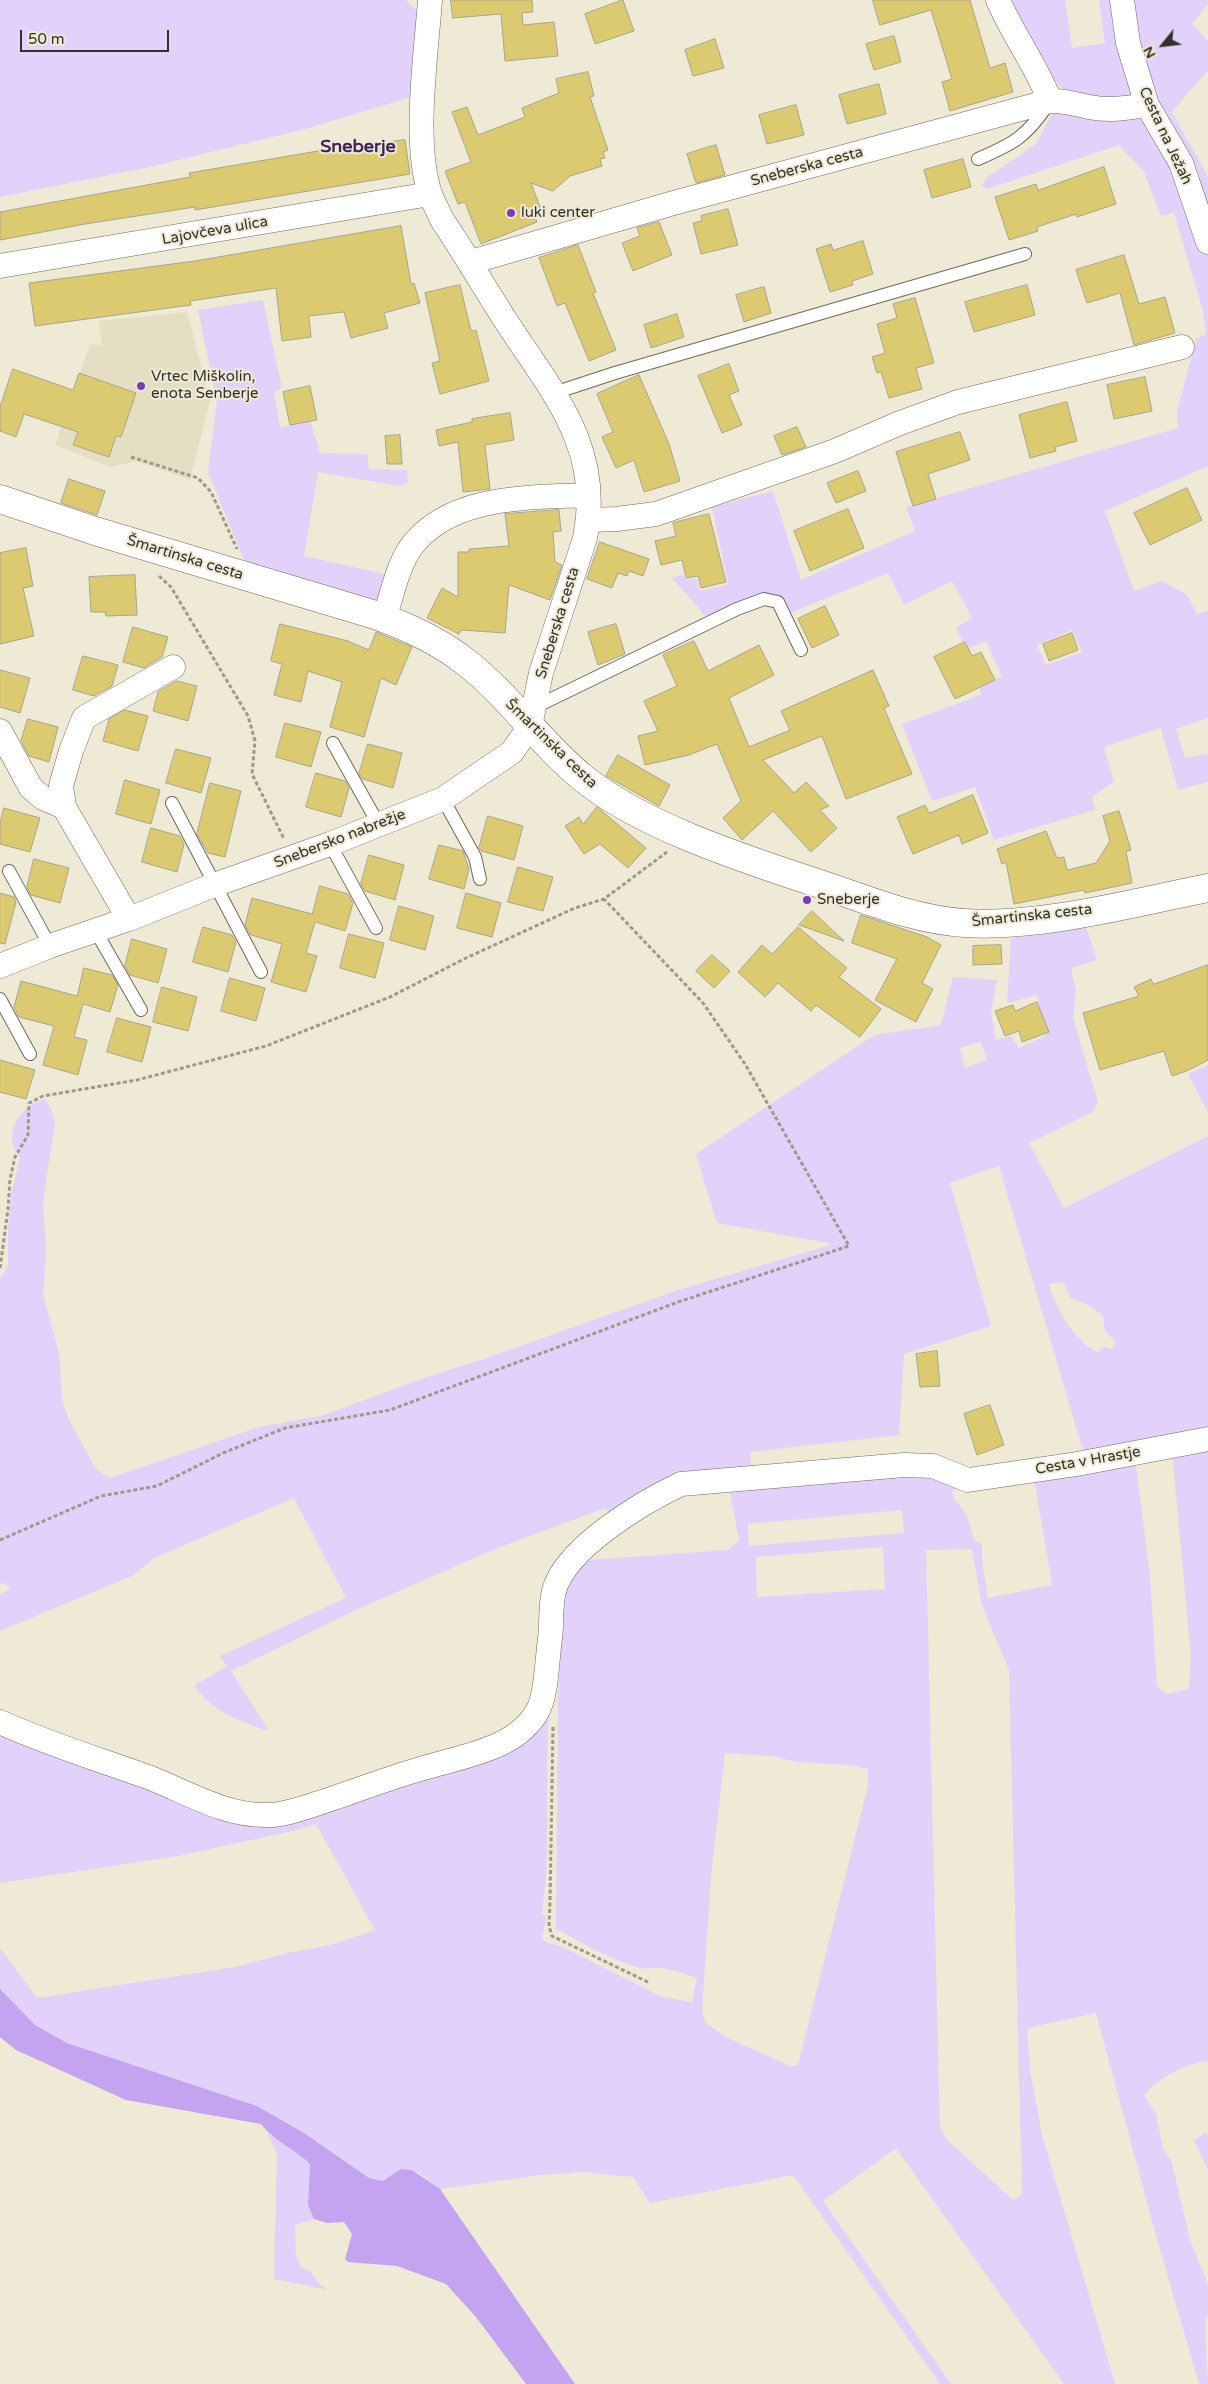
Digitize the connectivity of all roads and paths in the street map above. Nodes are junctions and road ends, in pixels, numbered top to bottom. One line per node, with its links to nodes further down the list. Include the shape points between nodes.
1 (430, 0): 7 (street, Sneberska cesta, via 422,155)
2 (998, 0): 4 (street, via 1011,30 1042,79)
3 (1122, 0): 5 (street, Cesta na Ježah, via 1128,43)
4 (1050, 101): 5 (street, Sneberska cesta, via 1064,100 1114,110); 6 (lane, via 1032,128 1011,145); 10 (street, Sneberska cesta, via 670,204)
5 (1147, 105): 8 (street, Cesta na Ježah, via 1181,163)
6 (978, 159)
7 (430, 194): 10 (street, Sneberska cesta, via 441,218); 11 (street, Lajovčeva ulica)
8 (1208, 242)
9 (1025, 254): 13 (lane)
10 (471, 262): 13 (street, Sneberska cesta)
11 (0, 266)
12 (1182, 347): 17 (street, via 958,402 835,451 656,514)
13 (554, 393): 15 (street, Sneberska cesta, via 575,429 588,474)
14 (130, 457): 19 (path, via 198,478 211,492)
15 (588, 495): 17 (street, Sneberska cesta); 20 (street, via 493,502 473,506 442,521 424,533 411,548 402,564)
16 (0, 499): 19 (main road, Šmartinska cesta)
17 (589, 520): 23 (street, Sneberska cesta, via 541,673)
18 (155, 572): 32 (path, via 171,587 248,716 255,741 252,774)
19 (249, 578): 20 (main road, Šmartinska cesta)
20 (384, 618): 23 (main road, Šmartinska cesta, via 419,632 468,664)
21 (801, 650): 23 (lane, via 778,602 764,599 736,608)
22 (173, 667): 28 (street, via 84,718 61,786)
23 (532, 717): 26 (street, Snebersko nabrežje, via 512,752); 30 (main road, Šmartinska cesta, via 582,778 623,805)
24 (0, 731): 28 (street, via 31,788 43,798)
25 (333, 743): 29 (lane)
26 (444, 799): 29 (street, Snebersko nabrežje); 34 (lane, via 475,857)
27 (172, 803): 35 (lane)
28 (64, 807): 38 (street)
29 (379, 825): 31 (street, Snebersko nabrežje)
30 (687, 836): 36 (main road, Šmartinska cesta, via 915,916 964,923 1045,918); 37 (path)
31 (330, 844): 32 (street, Snebersko nabrežje); 39 (lane)
32 (293, 857): 35 (street, Snebersko nabrežje)
33 (9, 871): 41 (lane)
34 (480, 879)
35 (214, 885): 38 (street, Snebersko nabrežje); 43 (lane)
36 (1208, 888)
37 (604, 899): 47 (path, via 575,908 390,997 266,1046 137,1080 43,1096 29,1103 28,1135 15,1157 10,1179); 49 (path, via 703,1003 745,1064 849,1246 678,1302 390,1410 285,1428 223,1453 157,1486 101,1496)
38 (130, 919): 40 (street, Snebersko nabrežje)
39 (376, 928)
40 (95, 930): 41 (street, Snebersko nabrežje); 45 (lane)
41 (50, 946): 42 (street, Snebersko nabrežje)
42 (0, 966)
43 (261, 972)
44 (0, 999): 46 (lane)
45 (141, 1010)
46 (30, 1054)
47 (0, 1268)
48 (1208, 1438): 50 (street, Cesta v Hrastje, via 1077,1464 968,1480 933,1466 904,1465 681,1484 657,1496 579,1551 565,1566 554,1591 540,1707 526,1729 494,1746 296,1810 268,1815 215,1806)
49 (0, 1540)
50 (0, 1722)
51 (553, 1724): 52 (path, via 552,1936)
52 (650, 1983)

